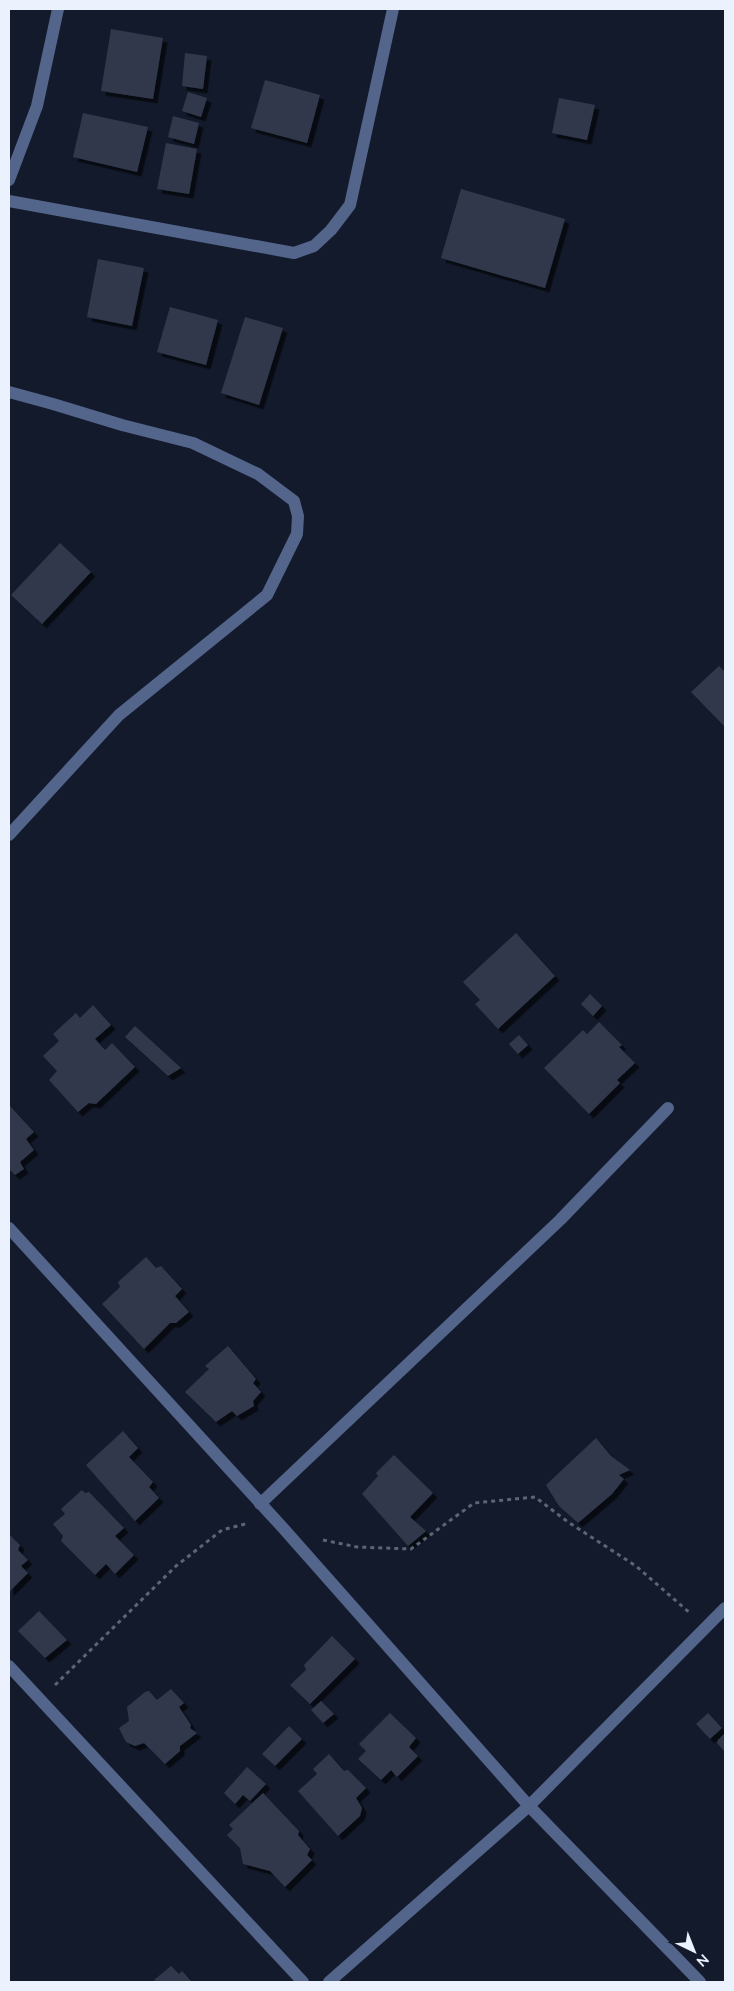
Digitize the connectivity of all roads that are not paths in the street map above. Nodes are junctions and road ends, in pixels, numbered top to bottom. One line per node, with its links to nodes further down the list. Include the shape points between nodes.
1 (58, 9): 3 (street, via 37,106)
2 (393, 9): 4 (street, via 350,205 314,246 294,253)
3 (9, 180)
4 (9, 200)
5 (9, 392): 6 (street, via 193,443 258,474 294,501 298,516 296,534 267,595 119,715)
6 (9, 836)
7 (668, 1108): 9 (street, via 560,1220)
8 (9, 1228): 9 (street)
9 (260, 1504): 12 (street)
10 (725, 1608): 12 (street)
11 (9, 1666): 13 (street)
12 (529, 1806): 14 (street); 15 (street)
13 (303, 1982)
14 (329, 1982)
15 (700, 1982)

